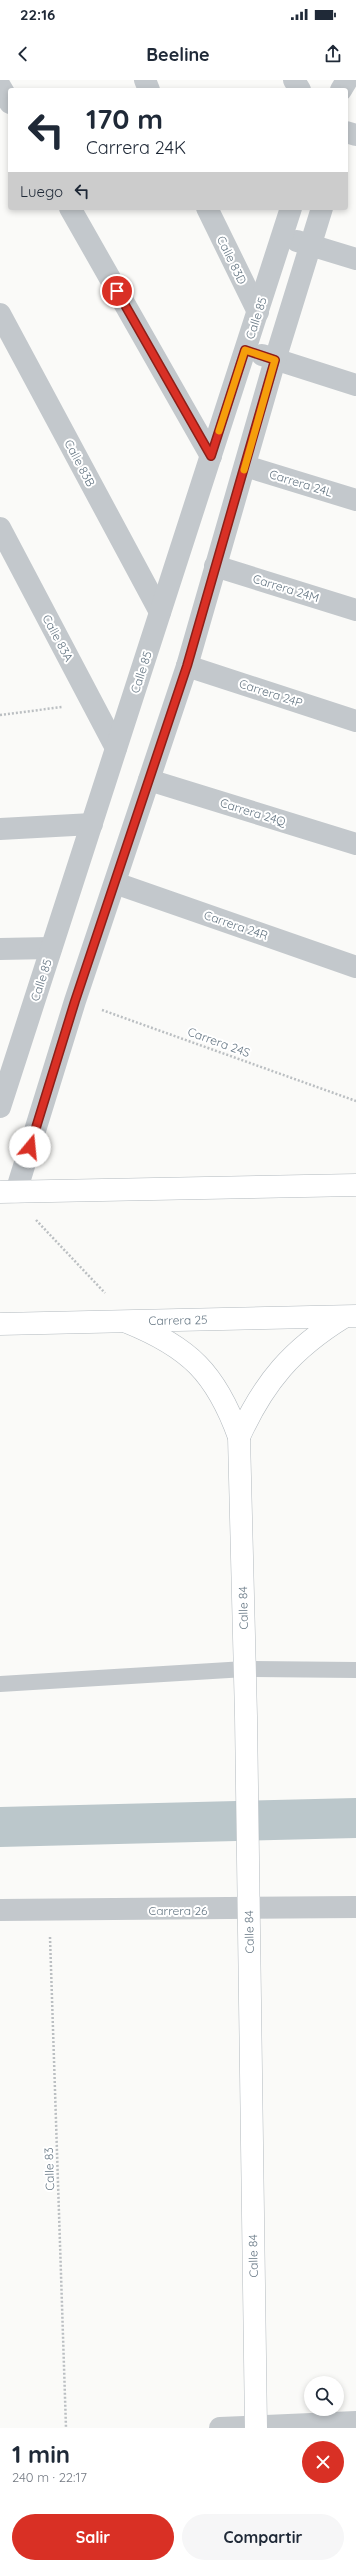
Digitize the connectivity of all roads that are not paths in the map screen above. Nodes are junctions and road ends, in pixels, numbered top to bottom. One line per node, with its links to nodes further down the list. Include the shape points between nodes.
1 (0, 86): 2 (street)
2 (8, 100)
3 (71, 210): 15 (street)
4 (208, 210): 10 (street, Calle 83D)
5 (290, 210): 7 (street, Calle 85)
6 (321, 210): 8 (street)
7 (282, 237): 8 (street); 10 (street, Calle 85)
8 (310, 245): 9 (street); 13 (street)
9 (356, 259)
10 (258, 312): 12 (street, Calle 85)
11 (0, 314): 21 (street, Calle 83B)
12 (245, 350): 13 (street); 15 (street, Calle 85)
13 (275, 360): 14 (street); 16 (street)
14 (356, 385)
15 (211, 456): 21 (street, Calle 85)
16 (245, 466): 17 (street, Carrera 24L); 19 (street)
17 (356, 500)
18 (0, 528): 24 (street, Calle 83A)
19 (215, 566): 20 (street, Carrera 24M); 22 (street)
20 (356, 610)
21 (160, 612): 24 (street, Calle 85)
22 (187, 666): 23 (street, Carrera 24P); 25 (street)
23 (356, 721)
24 (116, 748): 26 (street, Calle 85)
25 (149, 780): 28 (street, Carrera 24Q); 29 (street)
26 (92, 824): 27 (street); 30 (street, Calle 85)
27 (0, 829)
28 (356, 844)
29 (115, 883): 32 (street, Carrera 24R); 36 (street)
30 (52, 948): 31 (street); 33 (street, Calle 85)
31 (0, 949)
32 (356, 967)
33 (9, 1051): 34 (street, Calle 85)
34 (0, 1107)
35 (356, 1185): 36 (street)
36 (8, 1192)
37 (350, 1316): 38 (street, Carrera 25); 40 (street, Calle 84, via 316,1333 291,1355 270,1379 252,1407)
38 (127, 1322): 39 (street, Carrera 25); 40 (street, Calle 84, via 158,1334 186,1352 209,1377 227,1405)
39 (0, 1324)
40 (239, 1437): 41 (street, Calle 84)
41 (245, 1669): 42 (lane); 43 (lane); 45 (street, Calle 84)
42 (356, 1670)
43 (0, 1684)
44 (356, 1907): 45 (street, Carrera 26)
45 (248, 1909): 46 (street, Carrera 26); 48 (street, Calle 84)
46 (0, 1910)
47 (356, 2422): 48 (street)
48 (256, 2427): 49 (street)
49 (220, 2428)

